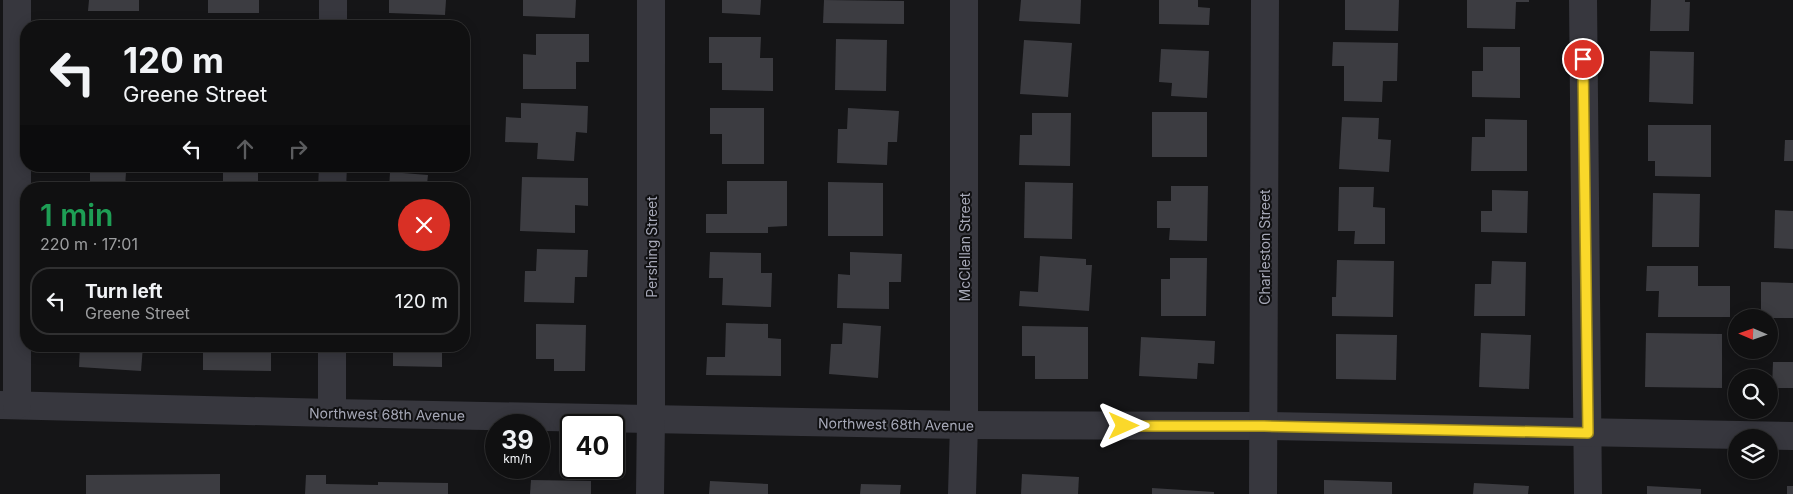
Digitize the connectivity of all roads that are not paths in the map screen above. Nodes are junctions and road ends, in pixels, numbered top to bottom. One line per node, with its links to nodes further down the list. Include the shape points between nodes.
1 (17, 0): 9 (street)
2 (333, 0): 7 (street)
3 (652, 0): 11 (street, Pershing Street)
4 (964, 0): 12 (street, McClellan Street)
5 (1265, 0): 13 (street, Charleston Street)
6 (1583, 0): 14 (street)
7 (333, 20)
8 (332, 352): 10 (street)
9 (9, 405): 10 (street, Northwest 68th Avenue)
10 (332, 414): 11 (street, Northwest 68th Avenue)
11 (651, 419): 12 (street, Northwest 68th Avenue); 16 (street, Pershing Street)
12 (964, 425): 13 (street, Northwest 68th Avenue); 17 (street, McClellan Street)
13 (1264, 426): 14 (street, Northwest 68th Avenue); 18 (street, Charleston Street)
14 (1588, 433): 15 (street, Northwest 68th Avenue); 19 (street)
15 (1793, 436)
16 (650, 494)
17 (962, 494)
18 (1263, 494)
19 (1588, 494)

